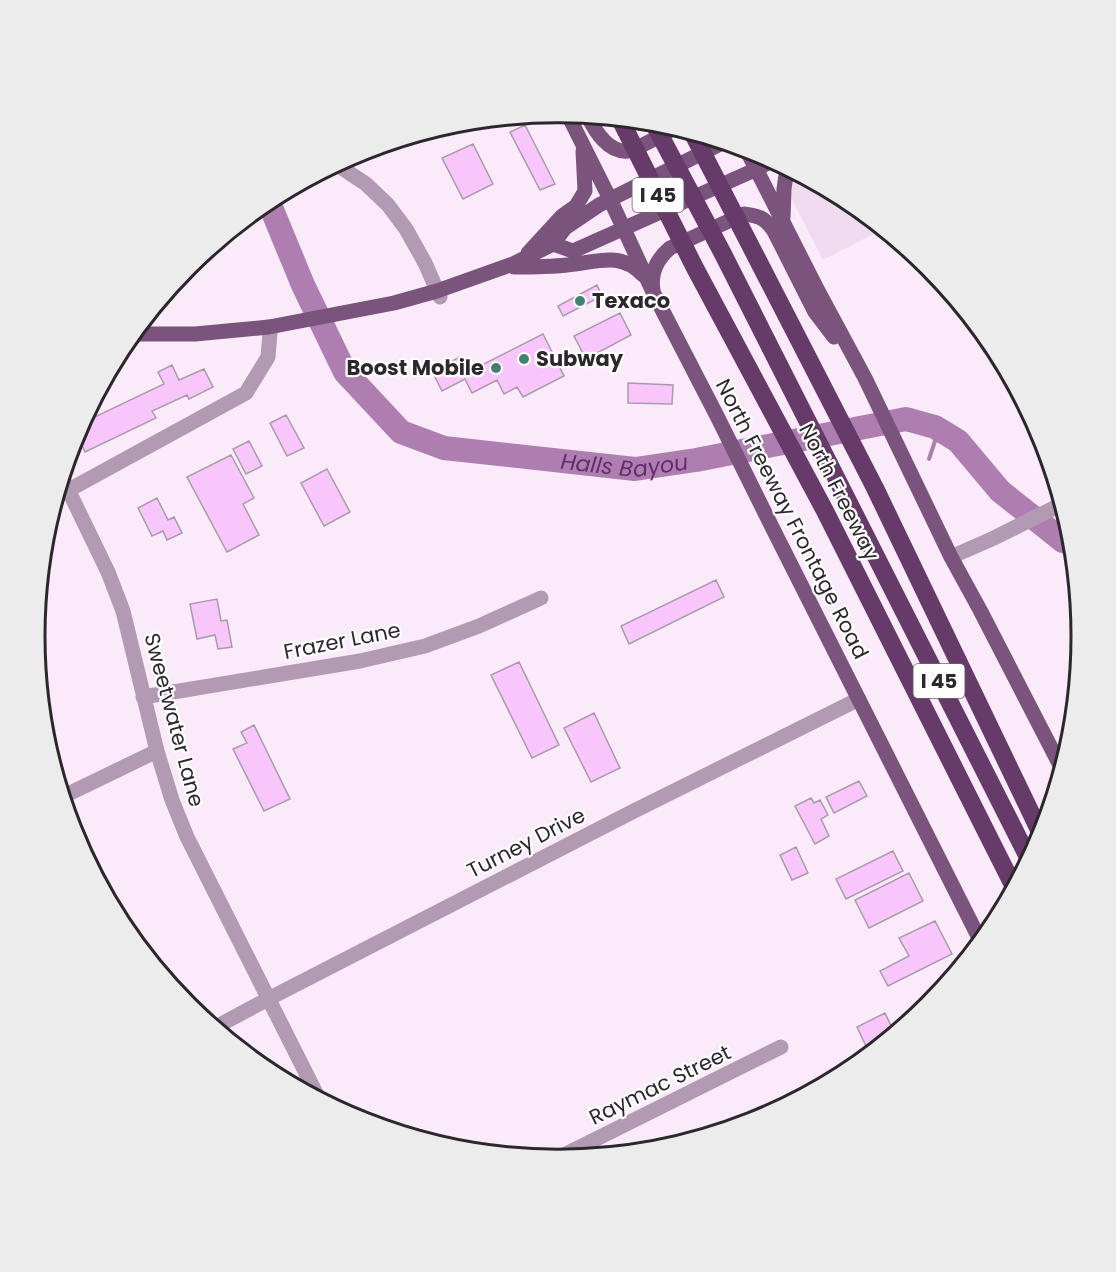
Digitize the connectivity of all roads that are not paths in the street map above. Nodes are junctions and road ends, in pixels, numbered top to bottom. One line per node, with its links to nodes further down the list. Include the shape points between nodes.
1 (572, 123): 7 (main road, North Freeway Frontage Road)
2 (593, 124): 5 (main road, via 604,142 618,150 630,151)
3 (624, 127): 38 (highway, North Freeway / I 45)
4 (659, 133): 37 (highway, North Freeway / I 45)
5 (663, 134)
6 (697, 142): 36 (highway, North Freeway / I 45, via 875,488)
7 (583, 145): 14 (main road, North Freeway Frontage Road); 18 (main road, via 585,191 576,206)
8 (714, 147): 14 (main road)
9 (753, 162): 11 (main road)
10 (763, 166): 11 (main road)
11 (757, 169): 15 (main road); 16 (main road)
12 (345, 170): 21 (street, via 388,205 416,246)
13 (786, 176): 15 (main road)
14 (610, 199): 16 (main road, North Freeway Frontage Road); 17 (main road, via 564,228)
15 (782, 221): 25 (main road)
16 (623, 229): 17 (main road, via 573,251); 20 (main road, North Freeway Frontage Road)
17 (553, 244): 18 (main road)
18 (521, 261): 19 (main road)
19 (506, 267): 20 (main road, via 567,265 608,258 630,264); 21 (main road)
20 (648, 279): 22 (main road, North Freeway Frontage Road)
21 (438, 294): 23 (main road)
22 (654, 294): 25 (main road, via 653,273 670,248 744,214 757,216 774,231 815,312); 32 (main road, North Freeway Frontage Road)
23 (275, 326): 24 (main road, via 195,334); 26 (street, via 270,333 268,357 246,393)
24 (144, 334)
25 (865, 378): 29 (main road)
26 (67, 486)
27 (65, 494): 31 (street, Sweetwater Lane, via 108,572 123,611)
28 (1055, 508): 29 (street)
29 (951, 557): 34 (main road)
30 (541, 598): 31 (street, Frazer Lane, via 425,646 360,662)
31 (143, 697): 33 (street, Sweetwater Lane)
32 (859, 699): 39 (main road, North Freeway Frontage Road); 40 (street, Turney Drive)
33 (157, 751): 35 (street); 40 (street, Sweetwater Lane, via 187,837)
34 (1056, 758)
35 (70, 793)
36 (1036, 823)
37 (1024, 849)
38 (1010, 879)
39 (976, 933)
40 (268, 999): 41 (street, Turney Drive); 43 (street, Sweetwater Lane)
41 (222, 1024)
42 (781, 1047): 44 (street, Raymac Street)
43 (312, 1086)
44 (577, 1148)

